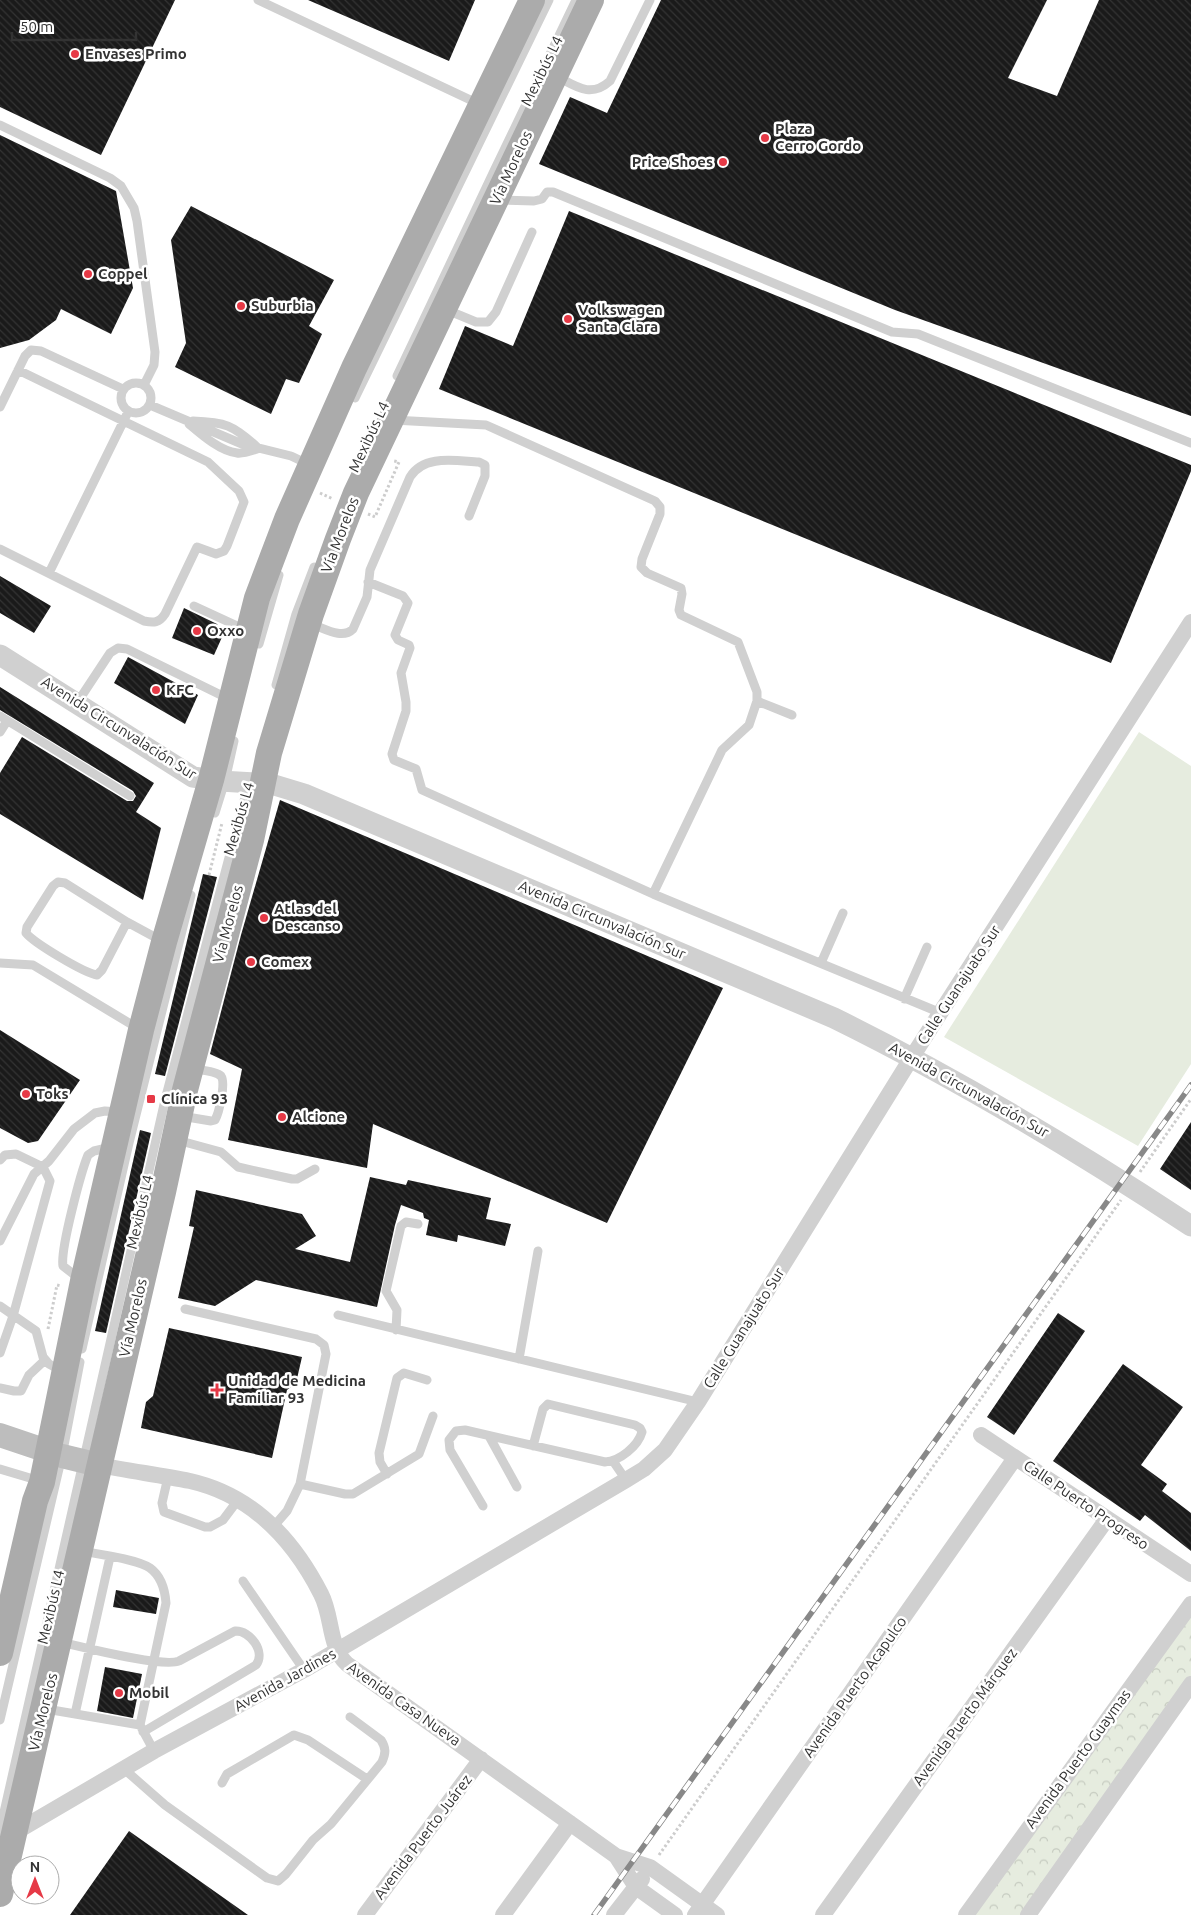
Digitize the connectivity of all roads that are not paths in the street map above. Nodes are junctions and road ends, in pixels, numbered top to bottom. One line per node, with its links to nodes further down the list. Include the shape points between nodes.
1 (258, 0): 8 (lane)
2 (532, 0): 8 (main road, Vía Morelos)
3 (549, 0): 18 (lane, Mexibús L4)
4 (576, 0): 14 (lane, Mexibús L4)
5 (592, 0): 7 (main road, Vía Morelos)
6 (650, 0): 7 (lane, via 610,81 604,86 584,90)
7 (555, 75): 10 (main road, Vía Morelos)
8 (482, 105): 23 (main road, Vía Morelos, via 354,368)
9 (0, 125): 15 (lane, via 110,178 128,196 137,221 155,352 154,366)
10 (496, 199): 12 (main road, Vía Morelos); 22 (lane, via 534,201 552,192 892,332 918,334)
11 (532, 232): 12 (lane, via 496,312 488,322 476,322)
12 (444, 308): 21 (main road, Vía Morelos)
13 (18, 370): 16 (lane, via 28,352 41,351); 19 (lane); 20 (lane)
14 (394, 383)
15 (144, 385): 16 (lane, via 133,383); 17 (lane, via 152,396)
16 (123, 389): 20 (lane, via 120,400)
17 (150, 404): 20 (lane, via 143,412); 23 (lane, via 242,444 291,456)
18 (351, 406)
19 (0, 408)
20 (126, 417): 28 (lane); 28 (lane, via 212,465 239,491 243,506 227,546 216,554 196,547 165,614 157,622 144,621)
21 (391, 420): 32 (main road, Vía Morelos, via 356,493); 37 (lane, via 486,425 658,503 660,514 641,567 647,573 681,588 681,615 738,642)
22 (1191, 444)
23 (311, 477): 33 (main road, Vía Morelos, via 271,560 257,598)
24 (469, 516): 29 (lane, via 485,476 485,465 479,462 434,461 418,466 410,477 370,570)
25 (0, 548): 28 (lane)
26 (318, 559): 35 (lane, via 296,614)
27 (283, 562): 33 (lane)
28 (49, 573)
29 (368, 582): 32 (lane, via 364,605 349,632 343,634); 48 (lane, via 403,596 408,603 395,635 410,648 401,673 406,706 392,751 394,760 416,770 422,790)
30 (194, 606): 33 (lane)
31 (1191, 622): 56 (street, Calle Guanajuato Sur)
32 (309, 623): 43 (main road, Vía Morelos, via 270,753)
33 (253, 640): 36 (main road, Vía Morelos)
34 (0, 655): 38 (street, Avenida Circunvalación Sur)
35 (273, 696)
36 (231, 701): 38 (lane, via 127,649 118,648 110,653); 44 (main road, Vía Morelos)
37 (758, 701): 39 (lane); 48 (lane, via 749,725 722,750)
38 (77, 703): 44 (street, Avenida Circunvalación Sur, via 188,774)
39 (792, 715)
40 (4, 718): 41 (lane); 45 (lane)
41 (0, 732)
42 (236, 733): 44 (lane, Mexibús L4)
43 (254, 779): 44 (street, Avenida Circunvalación Sur); 58 (street, Avenida Circunvalación Sur, via 304,794 834,1018); 59 (main road, Vía Morelos, via 251,840); 86 (lane, Mexibús L4, via 165,1100)
44 (218, 781): 46 (lane, Mexibús L4); 51 (main road, Vía Morelos)
45 (130, 796)
46 (212, 822)
47 (193, 887): 86 (lane, Mexibús L4, via 126,1153 80,1358)
48 (654, 894): 54 (lane)
49 (843, 913): 54 (lane)
50 (127, 922): 50 (lane, via 65,883 58,882 26,933 58,956 97,975); 51 (lane)
51 (164, 942): 57 (main road, Vía Morelos)
52 (927, 947): 55 (lane)
53 (0, 963): 57 (lane, via 33,965)
54 (821, 963): 55 (lane)
55 (904, 999): 56 (lane)
56 (941, 1014): 58 (street, Calle Guanajuato Sur)
57 (141, 1030): 60 (main road, Vía Morelos)
58 (912, 1057): 66 (street, Avenida Circunvalación Sur, via 1057,1140); 79 (street, Calle Guanajuato Sur)
59 (191, 1068): 61 (main road, Vía Morelos); 61 (lane, via 218,1074 222,1078 218,1115 215,1120)
60 (122, 1112): 63 (lane, via 105,1111 88,1117); 76 (main road, Vía Morelos, via 84,1282)
61 (177, 1127): 64 (lane, via 221,1152 238,1167 292,1179); 86 (main road, Vía Morelos)
62 (0, 1160): 63 (lane, via 10,1153)
63 (43, 1167): 67 (lane, via 31,1178); 72 (lane, via 50,1177 50,1185)
64 (315, 1169)
65 (418, 1224): 73 (lane, via 406,1222 402,1226 386,1291 397,1310)
66 (1191, 1226)
67 (0, 1241)
68 (538, 1251): 75 (lane)
69 (0, 1306): 72 (lane)
70 (185, 1309): 94 (lane, via 316,1339 324,1345 326,1354)
71 (338, 1315): 73 (lane)
72 (13, 1316): 74 (lane); 76 (lane, via 36,1332 42,1356)
73 (396, 1330): 75 (lane)
74 (0, 1353)
75 (519, 1359): 79 (lane)
76 (55, 1366): 78 (lane, via 29,1375 21,1391); 86 (main road, Vía Morelos)
77 (427, 1380): 90 (lane, via 404,1374 397,1378 379,1453)
78 (0, 1388)
79 (698, 1402): 85 (street, Calle Guanajuato Sur)
80 (433, 1416): 90 (lane, via 420,1452)
81 (0, 1435): 86 (main road)
82 (489, 1436): 84 (lane); 95 (lane); 97 (lane, via 460,1430 452,1433 448,1440 450,1450)
83 (981, 1436): 87 (street, Calle Puerto Progreso)
84 (533, 1446): 88 (lane); 88 (lane, via 543,1409 551,1405 640,1428 637,1442)
85 (665, 1450): 92 (street, Avenida Jardines)
86 (73, 1458): 91 (street, Avenida Casa Nueva); 93 (main road, Vía Morelos); 100 (main road, Vía Morelos); 115 (lane, Mexibús L4); 123 (lane, Mexibús L4)
87 (1016, 1458): 98 (street, Calle Puerto Progreso); 128 (street, Avenida Puerto Acapulco)
88 (613, 1461): 92 (lane)
89 (0, 1469): 93 (lane)
90 (387, 1474): 94 (lane, via 349,1494)
91 (168, 1477): 96 (street, Avenida Casa Nueva, via 203,1485); 96 (lane, via 162,1503 164,1512 205,1527 219,1524)
92 (626, 1480): 108 (street, Avenida Jardines)
93 (42, 1482): 107 (main road, Vía Morelos)
94 (300, 1484): 99 (lane, via 287,1510)
95 (517, 1487)
96 (238, 1500): 99 (street, Avenida Casa Nueva)
97 (483, 1506)
98 (1107, 1519): 102 (street, Calle Puerto Progreso); 134 (street, Avenida Puerto Márquez)
99 (274, 1526): 108 (street, Avenida Casa Nueva, via 298,1556 322,1596 330,1617)
100 (80, 1551): 101 (lane); 105 (main road, Vía Morelos)
101 (110, 1557): 106 (lane); 109 (lane, via 149,1567 164,1588 166,1603)
102 (1191, 1574)
103 (243, 1581): 110 (lane)
104 (1191, 1604): 135 (street, Avenida Puerto Guaymas)
105 (60, 1642): 106 (lane); 112 (main road, Vía Morelos)
106 (89, 1648): 109 (lane); 113 (lane)
107 (0, 1649)
108 (336, 1652): 110 (street, Avenida Jardines); 118 (street, Avenida Casa Nueva, via 347,1664)
109 (154, 1662): 116 (lane); 116 (lane, via 177,1662 239,1630 250,1637 259,1654 256,1665)
110 (304, 1670): 117 (street, Avenida Jardines)
111 (1191, 1684): 136 (street)
112 (44, 1709): 113 (lane); 123 (main road, Vía Morelos)
113 (75, 1714): 116 (lane)
114 (350, 1717): 120 (lane, via 384,1745 382,1762)
115 (0, 1720)
116 (141, 1729): 117 (lane)
117 (154, 1751): 119 (street, Avenida Jardines)
118 (481, 1759): 122 (street, Avenida Casa Nueva); 129 (street, Avenida Puerto Juárez)
119 (124, 1769): 120 (lane, via 165,1805 267,1878 278,1881); 123 (street, Avenida Jardines)
120 (367, 1779): 121 (lane, via 308,1740 294,1735 227,1774)
121 (222, 1783)
122 (570, 1823): 124 (street, Avenida Casa Nueva); 130 (street)
123 (5, 1832): 127 (main road, Vía Morelos)
124 (616, 1856): 125 (street, Avenida Casa Nueva); 126 (street, Avenida Casa Nueva)
125 (650, 1867): 126 (street); 128 (street, Avenida Casa Nueva)
126 (636, 1887): 131 (street); 132 (street, Avenida Casa Nueva)
127 (0, 1894)
128 (698, 1910): 133 (street, Avenida Casa Nueva)
129 (366, 1915)
130 (504, 1915)
131 (614, 1915)
132 (674, 1915)
133 (717, 1915)
134 (823, 1915)
135 (966, 1915)
136 (1028, 1915)

